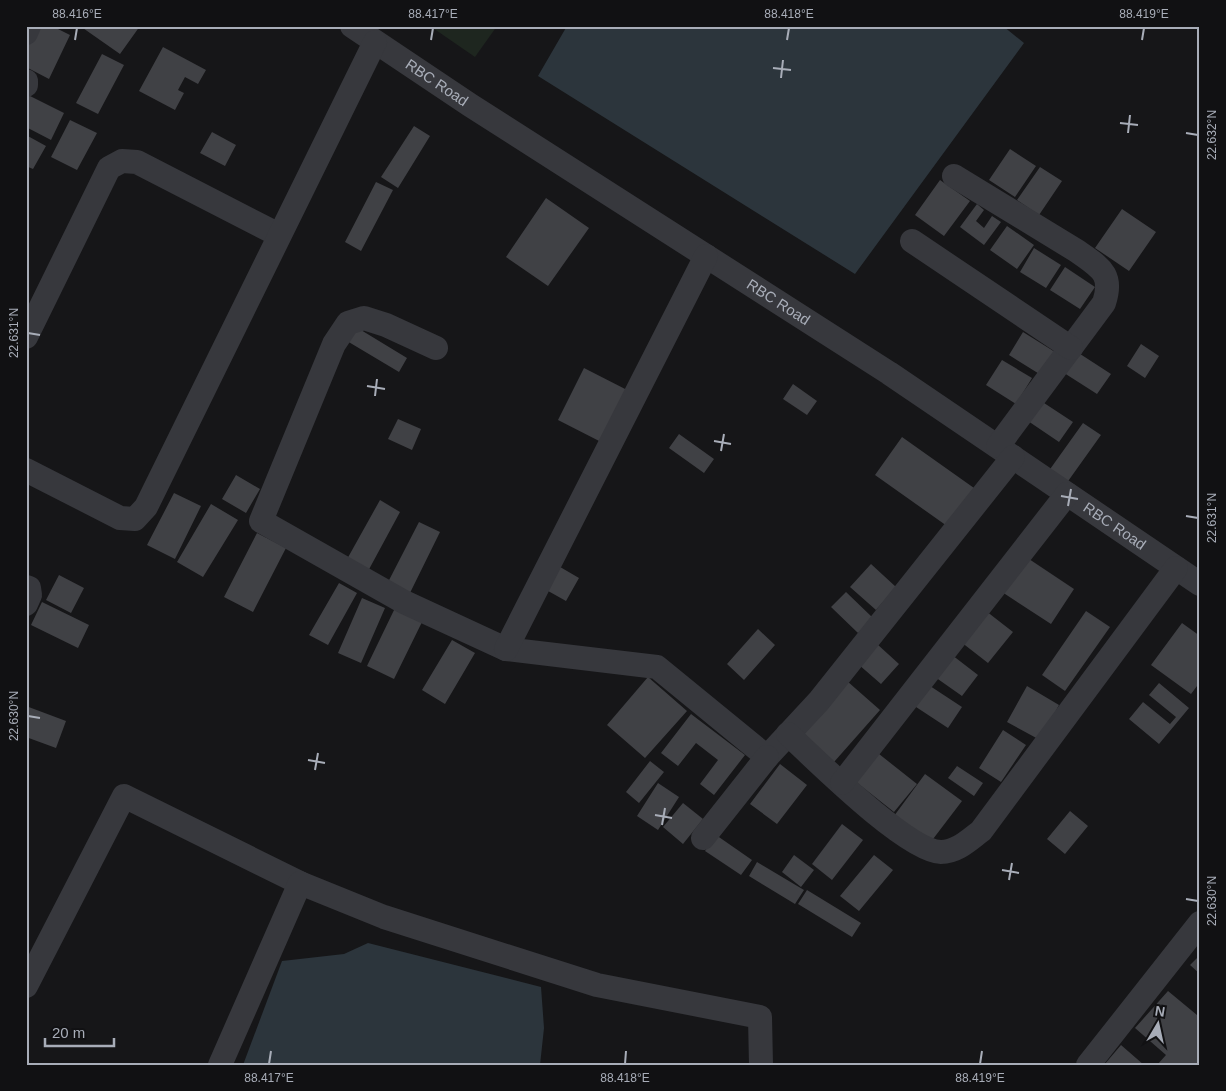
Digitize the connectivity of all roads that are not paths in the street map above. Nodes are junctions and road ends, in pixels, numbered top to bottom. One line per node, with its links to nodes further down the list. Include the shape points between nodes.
1 (29, 26): 3 (street)
2 (352, 26): 4 (street, RBC Road)
3 (26, 33)
4 (374, 42): 6 (street); 8 (street, RBC Road)
5 (954, 176): 11 (street, via 1077,251 1106,277 1108,289 1104,303)
6 (279, 235): 9 (street, via 137,162 122,161 109,168); 13 (street, via 146,507 135,519 120,518)
7 (912, 241): 11 (street)
8 (706, 256): 12 (street, RBC Road, via 889,372); 19 (street)
9 (26, 337)
10 (436, 348): 19 (street, via 364,318 348,323 334,344 261,521 404,602)
11 (1071, 348): 12 (street)
12 (1005, 452): 14 (street, RBC Road); 20 (street, via 819,701)
13 (26, 470)
14 (1066, 494): 15 (street, RBC Road); 22 (street)
15 (1176, 568): 16 (street, RBC Road); 22 (street, via 981,831 964,844 942,852 916,844)
16 (1200, 584)
17 (26, 586): 18 (street, via 30,595)
18 (26, 604)
19 (506, 648): 21 (street, via 657,667)
20 (788, 734): 21 (street); 22 (street)
21 (767, 756): 23 (street)
22 (842, 783)
23 (703, 838)
24 (300, 883): 26 (street, via 124,796); 27 (street); 28 (street, via 384,917 597,985 760,1017)
25 (1200, 923): 29 (street)
26 (26, 986)
27 (220, 1065)
28 (761, 1065)
29 (1088, 1065)

